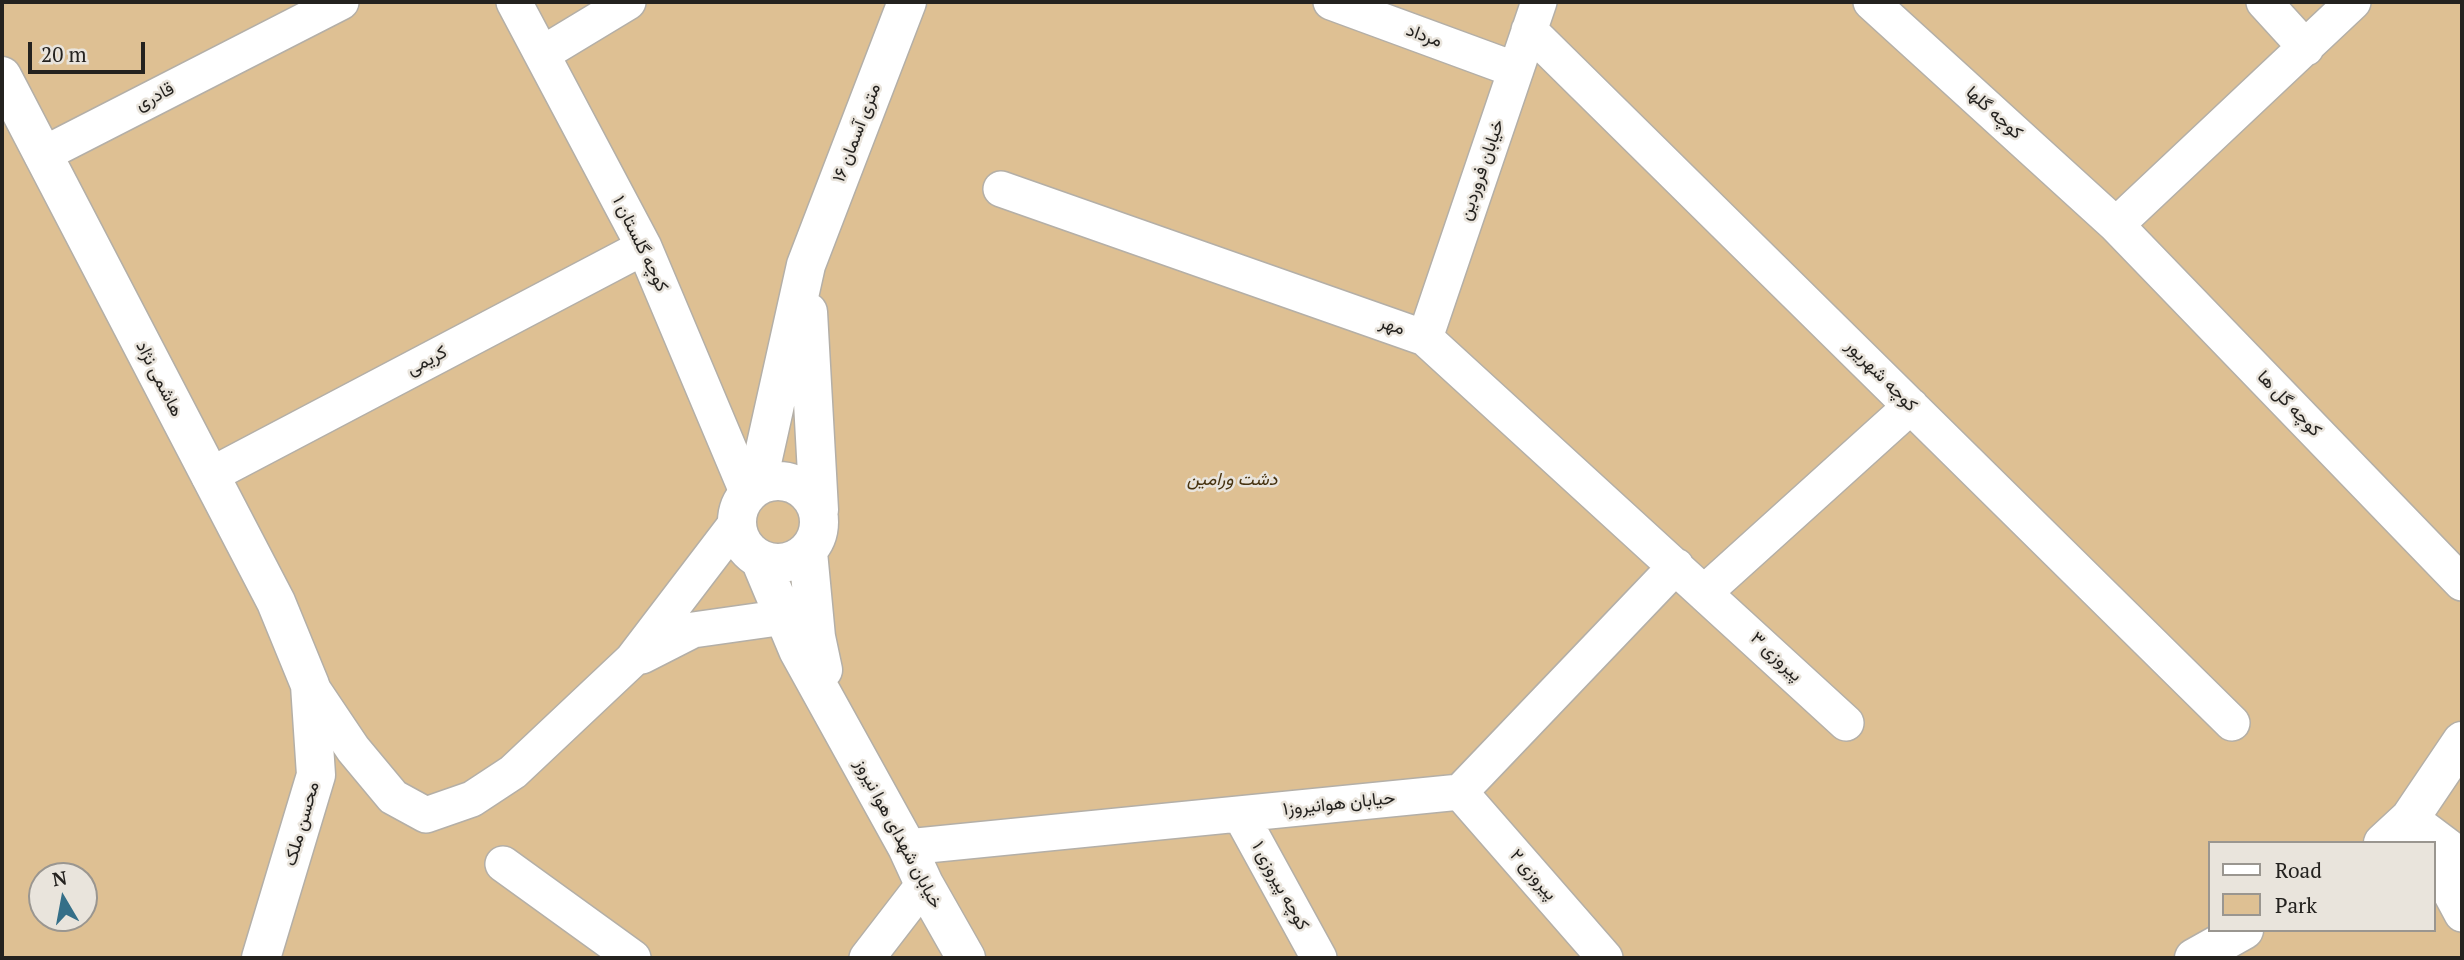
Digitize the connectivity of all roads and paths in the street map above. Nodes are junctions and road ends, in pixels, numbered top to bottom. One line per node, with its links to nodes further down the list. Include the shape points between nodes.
1 (341, 2): 14 (street, قادری)
2 (514, 2): 11 (street, کوچه گلستان ۱)
3 (628, 2): 11 (street)
4 (907, 2): 18 (main road, ۱۶ متری آسمان)
5 (1331, 2): 12 (street, مرداد)
6 (1871, 2): 16 (street, کوچه گلها)
7 (2263, 2): 10 (street)
8 (2353, 2): 10 (street)
9 (1534, 16): 12 (street, خیابان فروردین); 20 (street, کوچه شهریور)
10 (2306, 48): 16 (street)
11 (542, 54): 17 (street, کوچه گلستان ۱)
12 (1516, 69): 19 (street, خیابان فروردین)
13 (2, 76): 14 (main road, هاشمی نژاد)
14 (43, 155): 21 (main road, هاشمی نژاد)
15 (1001, 189): 19 (street, مهر)
16 (2116, 225): 27 (street, کوچه گل ها)
17 (644, 247): 21 (street, کریمی); 22 (street, کوچه گلستان ۱)
18 (806, 265): 22 (main road, ۱۶ متری آسمان); 23 (main road, ۱۶ متری آسمان)
19 (1425, 338): 26 (street, مهر)
20 (1911, 406): 28 (street); 34 (street, کوچه شهریور)
21 (209, 476): 31 (main road, هاشمی نژاد, via 276,602)
22 (747, 501): 23 (main road, via 782,480 805,489); 25 (main road, via 743,547); 30 (street)
23 (819, 510): 24 (main road, via 819,533)
24 (808, 552): 25 (main road, via 785,564); 32 (main road, خیابان شهدای هوا نیروز, via 816,636)
25 (761, 562): 29 (main road, خیابان شهدای هوا نیروز)
26 (1676, 566): 28 (street, مهر); 36 (street)
27 (2462, 583)
28 (1705, 592): 33 (street, پیروزی ۳)
29 (785, 617): 30 (street, via 693,630); 32 (main road, خیابان شهدای هوا نیروز)
30 (632, 660): 31 (street, via 513,772 471,799 426,815 393,797 353,749)
31 (310, 685): 47 (main road, محسن ملک, via 316,775)
32 (832, 710): 39 (main road, خیابان شهدای هوا نیروز)
33 (1846, 723)
34 (2232, 723)
35 (2462, 741): 38 (main road)
36 (1460, 792): 37 (street, حیابان هوانیروز۱); 52 (street, پیروزی ۲)
37 (1240, 814): 39 (street, حیابان هوانیروز۱); 51 (street, کوچه پیروزی ۱)
38 (2406, 835)
39 (907, 846): 44 (main road, خیابان شهدای هوا نیروز)
40 (2436, 847): 41 (street)
41 (2462, 857)
42 (503, 864): 48 (street)
43 (2436, 866): 45 (street)
44 (924, 884): 49 (street); 50 (main road, خیابان شهدای هوا نیروز)
45 (2462, 914)
46 (2240, 932): 53 (main road)
47 (261, 958)
48 (633, 958)
49 (867, 958)
50 (966, 958)
51 (1319, 958)
52 (1605, 958)
53 (2194, 958)

